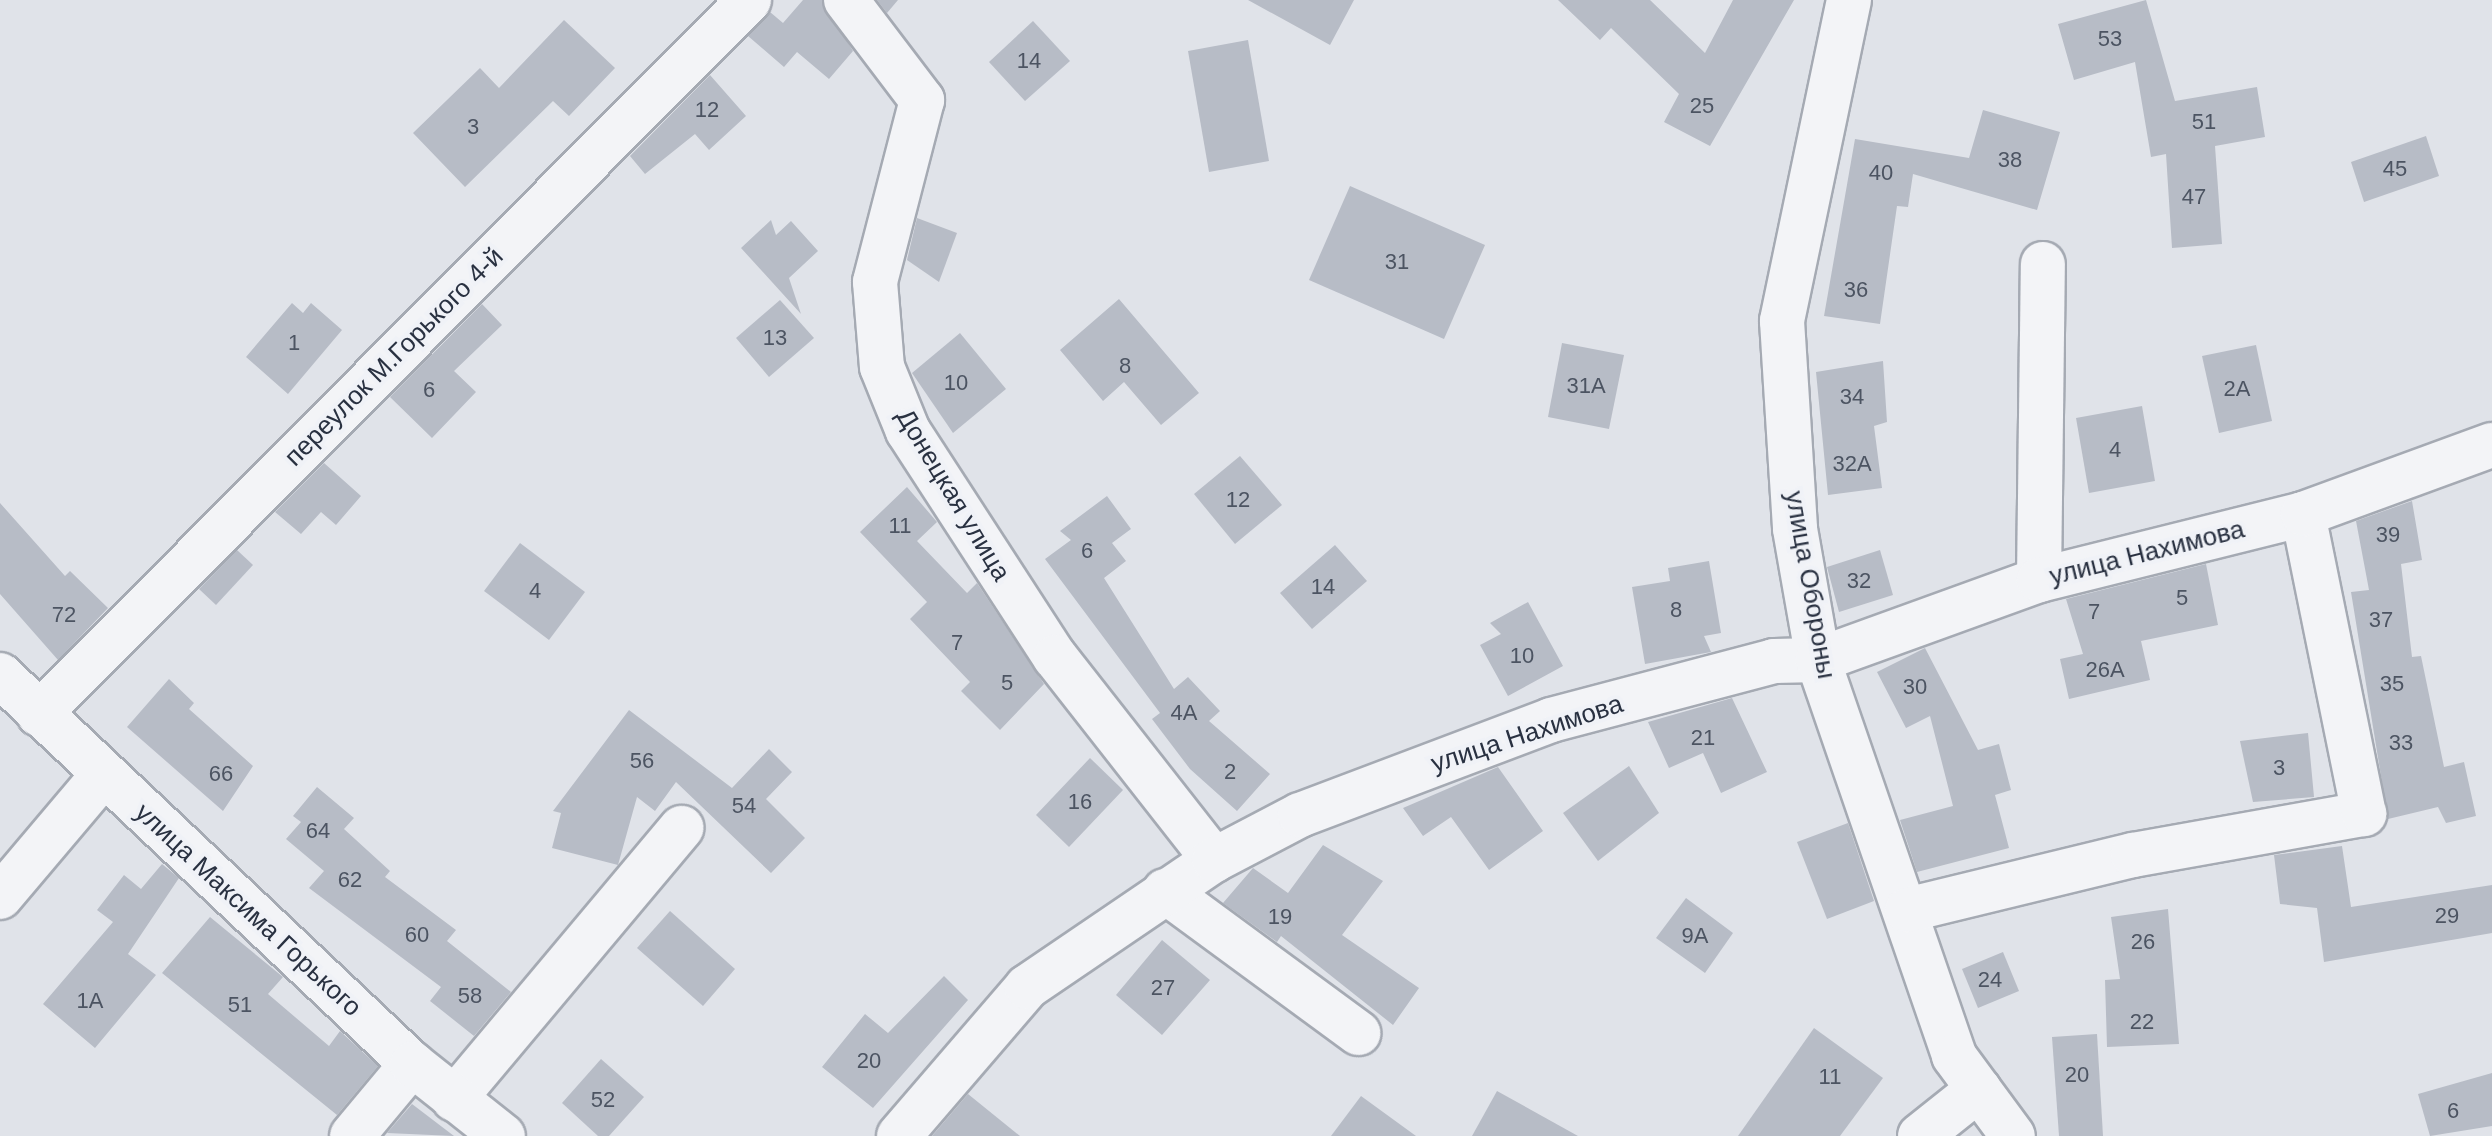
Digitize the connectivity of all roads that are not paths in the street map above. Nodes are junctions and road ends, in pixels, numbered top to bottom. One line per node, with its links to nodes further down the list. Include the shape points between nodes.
1 (749, 0): 10 (street, переулок М.Горького 4-й)
2 (846, 0): 13 (street, Донецкая улица, via 922,100 875,282 882,367 908,431 1055,657)
3 (1849, 0): 8 (street, улица Обороны, via 1782,321 1795,529)
4 (2043, 264): 7 (street)
5 (2492, 445): 6 (street, улица Нахимова)
6 (2303, 514): 7 (street, улица Нахимова); 16 (street, via 2364,814 2133,855)
7 (2039, 580): 8 (street, улица Нахимова)
8 (1818, 660): 13 (street, улица Нахимова, via 1774,661 1551,720 1300,815); 16 (street, улица Обороны)
9 (0, 675): 10 (street, улица Максима Горького)
10 (39, 714): 11 (street, улица Максима Горького)
11 (104, 774): 15 (street); 18 (street, улица Максима Горького)
12 (681, 828): 20 (street)
13 (1214, 860): 14 (street, улица Нахимова)
14 (1165, 891): 17 (street); 23 (street, улица Нахимова, via 1027,987)
15 (0, 897)
16 (1907, 910): 19 (street, улица Обороны, via 1954,1056)
17 (1358, 1033)
18 (412, 1064): 20 (street, улица Максима Горького); 21 (street)
19 (1979, 1089): 24 (street); 25 (street, улица Обороны)
20 (454, 1099): 22 (street, улица Максима Горького)
21 (352, 1136)
22 (503, 1136)
23 (899, 1136)
24 (1920, 1136)
25 (2013, 1136)

